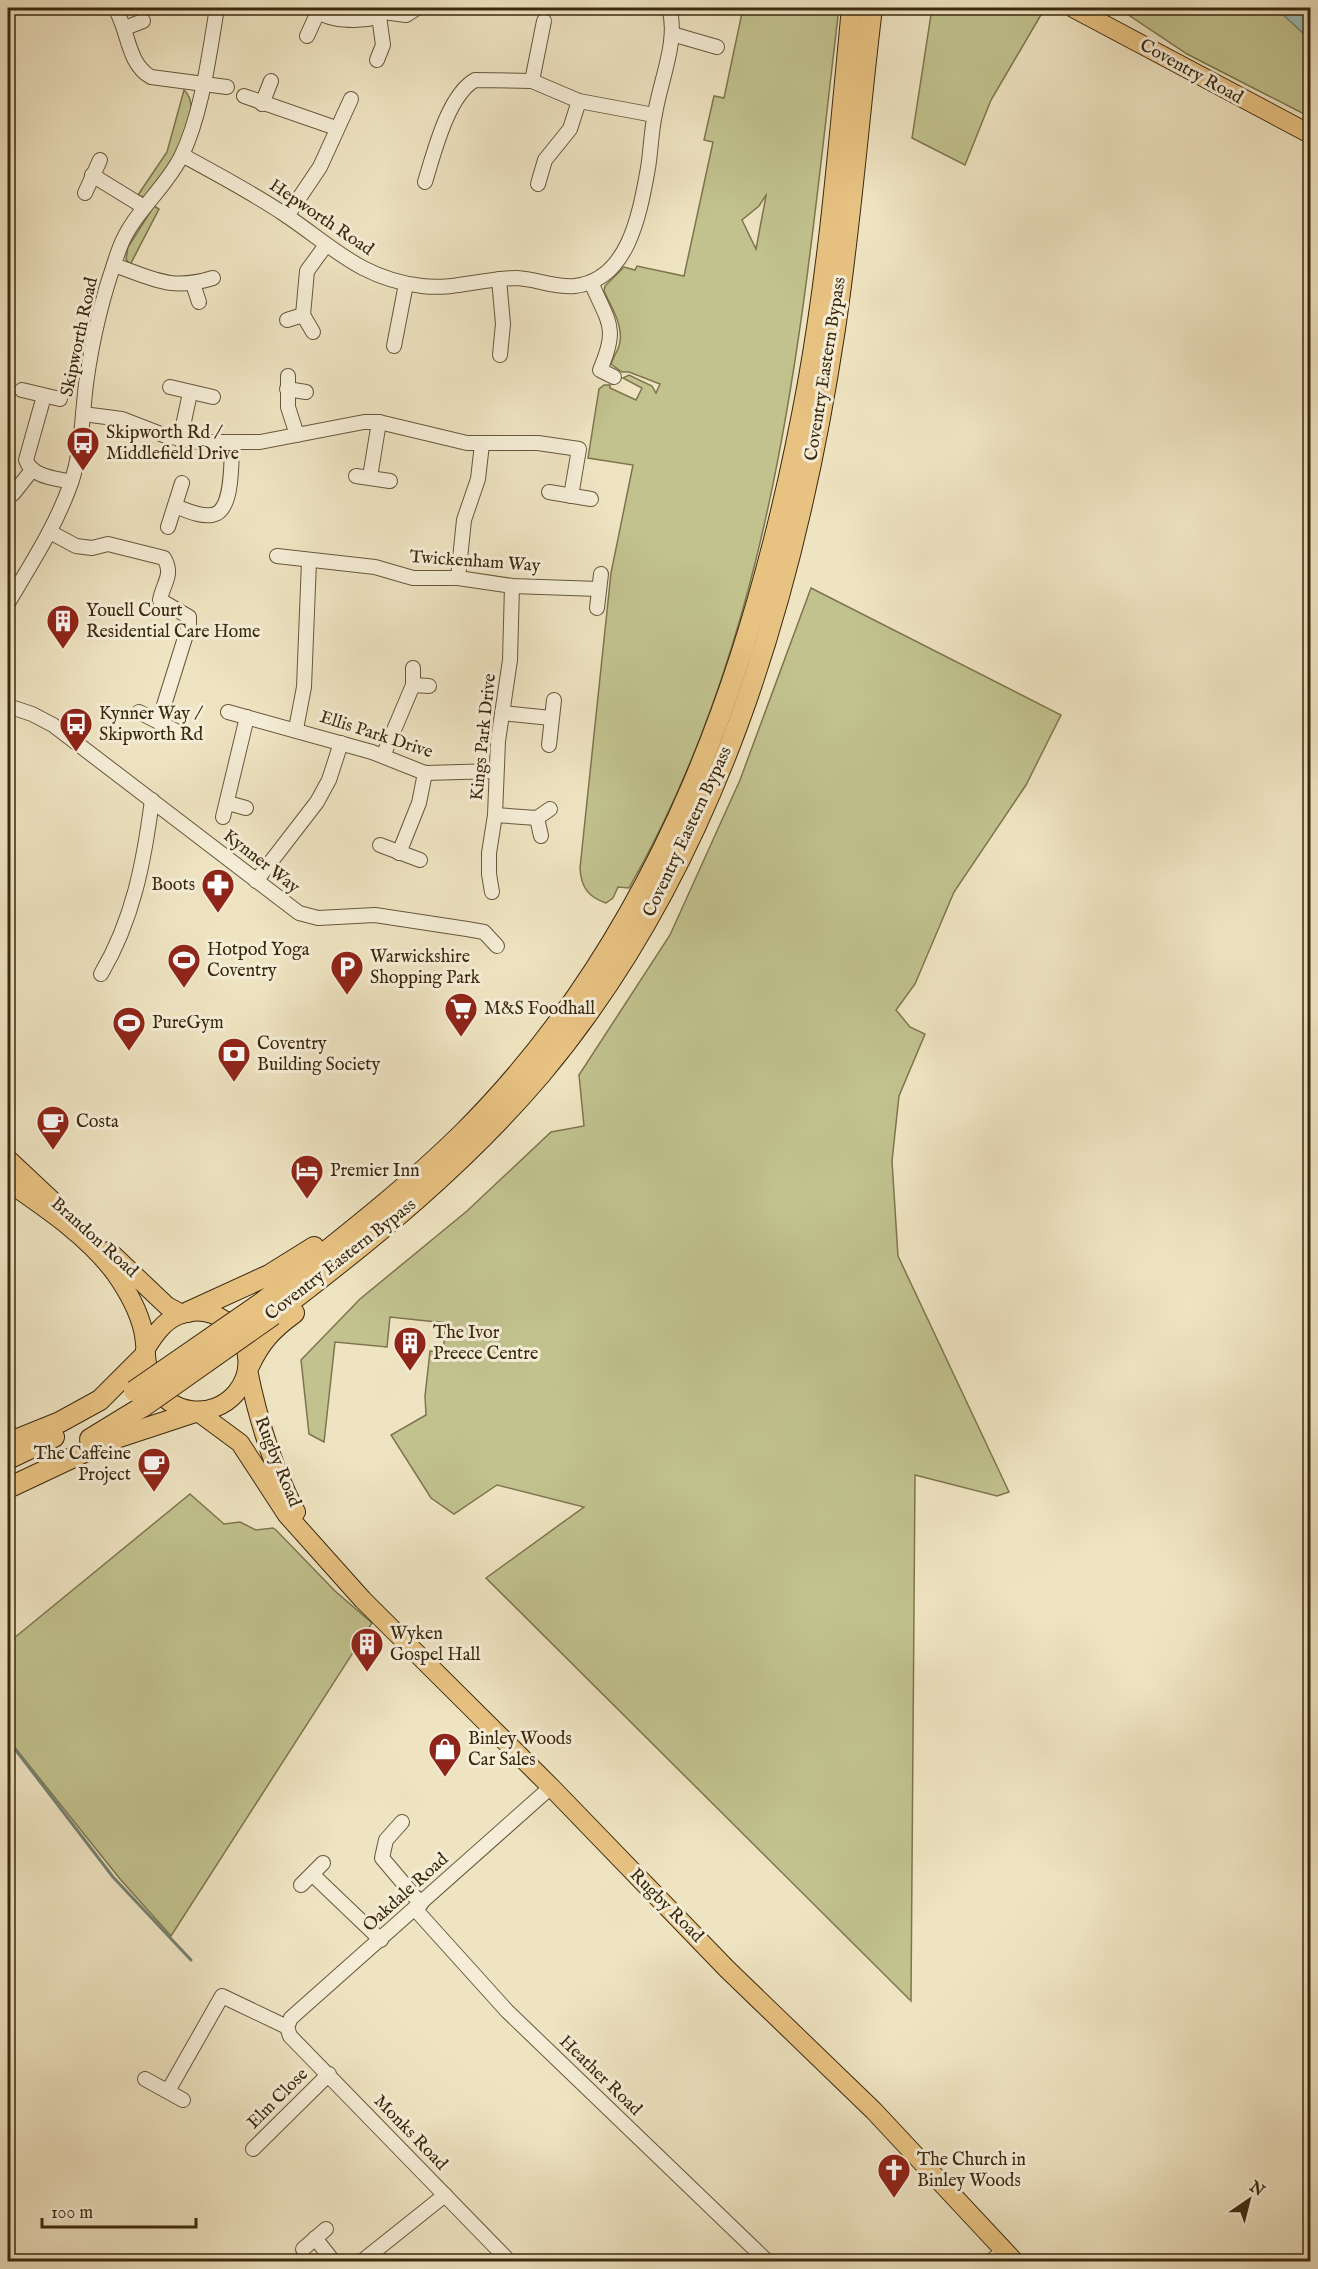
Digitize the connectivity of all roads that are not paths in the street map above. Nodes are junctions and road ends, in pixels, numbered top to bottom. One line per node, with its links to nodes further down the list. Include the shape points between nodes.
1 (218, 8): 19 (street, Skipworth Road)
2 (417, 8): 9 (street, via 406,15)
3 (669, 8): 13 (street, Hepworth Road)
4 (852, 8): 102 (highway, Coventry Eastern Bypass, via 816,325 788,483 744,646 717,729)
5 (872, 8): 100 (highway, Coventry Eastern Bypass, via 836,325 807,483 758,669)
6 (1073, 8): 27 (main road, Coventry Road)
7 (316, 10): 9 (street, via 334,18 354,20); 14 (street)
8 (117, 12): 11 (street)
9 (382, 12): 16 (street, via 383,40)
10 (143, 21): 11 (street)
11 (125, 28): 19 (street, via 134,61 141,71 151,77)
12 (546, 29): 18 (street)
13 (672, 34): 15 (street); 25 (street, Hepworth Road)
14 (307, 36)
15 (717, 47)
16 (377, 60)
17 (271, 81): 24 (street)
18 (532, 81): 23 (street); 30 (street, via 483,79 468,84 448,118)
19 (202, 84): 20 (street); 28 (street, Skipworth Road)
20 (226, 87)
21 (244, 96): 24 (street)
22 (351, 99): 26 (street)
23 (579, 101): 25 (street); 32 (street, via 570,129 550,151)
24 (262, 104): 26 (street)
25 (654, 115): 40 (street, Hepworth Road, via 644,186 628,241 613,268)
26 (336, 128): 35 (street, via 320,167)
27 (1311, 134)
28 (182, 155): 34 (street, Skipworth Road); 35 (street, Hepworth Road)
29 (100, 160): 31 (street)
30 (432, 174)
31 (92, 175): 33 (street); 34 (street)
32 (536, 176)
33 (85, 192)
34 (144, 207): 37 (street, Skipworth Road, via 120,246)
35 (286, 216): 36 (street, Hepworth Road)
36 (326, 245): 42 (street, Hepworth Road, via 363,270); 44 (street, via 308,271)
37 (114, 265): 41 (street, via 171,285); 57 (street, Skipworth Road, via 93,346)
38 (213, 278): 41 (street)
39 (499, 279): 40 (street, Hepworth Road, via 568,286); 42 (street, Hepworth Road, via 454,286); 48 (street, via 508,341)
40 (591, 282): 49 (street, via 611,333 611,343 597,376)
41 (193, 284): 43 (street)
42 (406, 284): 47 (street)
43 (199, 302)
44 (303, 315): 45 (street); 46 (street)
45 (287, 320)
46 (313, 332)
47 (400, 340)
48 (500, 356)
49 (614, 377)
50 (170, 387): 53 (street)
51 (22, 390): 54 (street)
52 (306, 392): 59 (street, via 288,383 288,407)
53 (190, 393): 55 (street); 60 (street)
54 (44, 396): 56 (street); 63 (street, via 26,452)
55 (213, 397)
56 (60, 399)
57 (83, 414): 60 (street, via 122,419); 65 (street, Skipworth Road)
58 (379, 422): 59 (street, via 348,423); 62 (street); 64 (street, via 363,476)
59 (297, 435): 61 (street)
60 (180, 440): 61 (street)
61 (232, 442): 71 (street, via 227,499 221,510 203,515)
62 (482, 444): 69 (street, via 538,443 579,449); 77 (street, via 478,479 464,520)
63 (32, 470): 65 (street); 68 (street)
64 (390, 481)
65 (71, 482): 73 (street, Skipworth Road)
66 (182, 483): 71 (street)
67 (549, 492): 69 (street)
68 (13, 494)
69 (571, 495): 70 (street)
70 (591, 499)
71 (175, 506): 72 (street)
72 (168, 526)
73 (50, 532): 80 (street, Skipworth Road); 92 (street, via 76,546 108,544 131,548 164,558 169,566 170,574 160,600 189,617 189,625)
74 (277, 556): 75 (street, Twickenham Way)
75 (309, 561): 77 (street, Twickenham Way, via 375,567 413,578); 93 (street, via 304,687)
76 (601, 574): 79 (street)
77 (458, 578): 78 (street, Twickenham Way)
78 (512, 586): 79 (street, Twickenham Way); 89 (street, Kings Park Drive, via 510,660)
79 (599, 590): 81 (street)
80 (8, 603)
81 (597, 608)
82 (412, 668): 83 (street)
83 (413, 685): 84 (street); 97 (street)
84 (429, 686)
85 (554, 700): 91 (street)
86 (8, 706): 101 (street, Kynner Way, via 53,725)
87 (139, 712): 92 (street)
88 (228, 712): 90 (street, Ellis Park Drive)
89 (502, 713): 91 (street); 98 (street, Kings Park Drive)
90 (247, 717): 93 (street, Ellis Park Drive); 103 (street, via 226,810)
91 (551, 718): 96 (street)
92 (159, 721): 94 (street)
93 (296, 729): 95 (street, Ellis Park Drive)
94 (176, 731)
95 (341, 743): 97 (street, Ellis Park Drive); 111 (street, via 317,802)
96 (549, 745)
97 (383, 756): 99 (street, Ellis Park Drive)
98 (496, 771): 99 (street, Ellis Park Drive); 105 (street, Kings Park Drive)
99 (425, 773): 109 (street, via 419,803)
100 (717, 778): 117 (highway, Coventry Eastern Bypass, via 634,943 540,1075 477,1143 405,1211); 120 (highway, via 699,843 678,887 630,967 548,1082 485,1152 414,1220 351,1273 273,1328 260,1342)
101 (152, 800): 111 (street, Kynner Way); 114 (street, via 132,911)
102 (686, 804): 117 (highway, Coventry Eastern Bypass, via 648,879 591,974 509,1082 463,1133); 118 (highway, via 582,971 499,1078 431,1149 327,1239 269,1275)
103 (246, 808)
104 (550, 808): 106 (street)
105 (495, 815): 106 (street); 112 (street, Kings Park Drive, via 489,874)
106 (537, 818): 107 (street)
107 (542, 836)
108 (380, 845): 109 (street)
109 (399, 853): 110 (street)
110 (420, 860)
111 (256, 880): 113 (street, Kynner Way, via 292,910 308,916 375,915 437,924 484,932)
112 (492, 892)
113 (497, 946)
114 (101, 974)
115 (8, 1159): 118 (main road, Brandon Road, via 167,1306)
116 (8, 1186): 119 (main road, Brandon Road, via 63,1222 114,1272 132,1300 143,1329)
117 (269, 1308): 121 (highway, Coventry Eastern Bypass, bridge)
118 (185, 1313): 119 (main road, via 164,1325); 120 (main road, via 212,1314 235,1329 244,1342)
119 (145, 1353): 122 (main road, via 154,1385 167,1400); 123 (highway, via 100,1400)
120 (249, 1368): 122 (main road, via 235,1394 221,1405); 127 (main road, Rugby Road, via 256,1414 272,1461)
121 (139, 1398): 124 (highway, Coventry Eastern Bypass, via 91,1417); 125 (highway, Coventry Eastern Bypass, via 97,1435)
122 (196, 1412): 126 (highway, via 110,1440); 127 (main road, Rugby Road, via 240,1443 287,1515)
123 (8, 1443)
124 (8, 1459)
125 (8, 1479)
126 (8, 1488)
127 (317, 1550): 128 (main road, Rugby Road)
128 (551, 1787): 133 (street, Oakdale Road); 143 (main road, Rugby Road, via 727,1969 874,2111)
129 (402, 1822): 133 (street, Heather Road, via 386,1840 382,1858)
130 (323, 1863): 131 (street)
131 (313, 1875): 132 (street); 134 (street)
132 (301, 1886)
133 (418, 1907): 134 (street, Oakdale Road); 147 (street, Heather Road, via 507,2011)
134 (381, 1940): 135 (street, Oakdale Road, via 291,2018)
135 (287, 2028): 136 (street, Monks Road, via 290,2036); 138 (street, via 222,1996)
136 (329, 2074): 140 (street, Elm Close); 141 (street, Monks Road)
137 (145, 2079): 138 (street)
138 (168, 2091): 139 (street)
139 (183, 2100)
140 (253, 2149)
141 (445, 2195): 145 (street); 146 (street, Monks Road)
142 (303, 2248): 144 (street, via 320,2234)
143 (1010, 2256): 148 (street)
144 (334, 2262)
145 (361, 2262)
146 (510, 2262)
147 (768, 2262)
148 (989, 2262)

